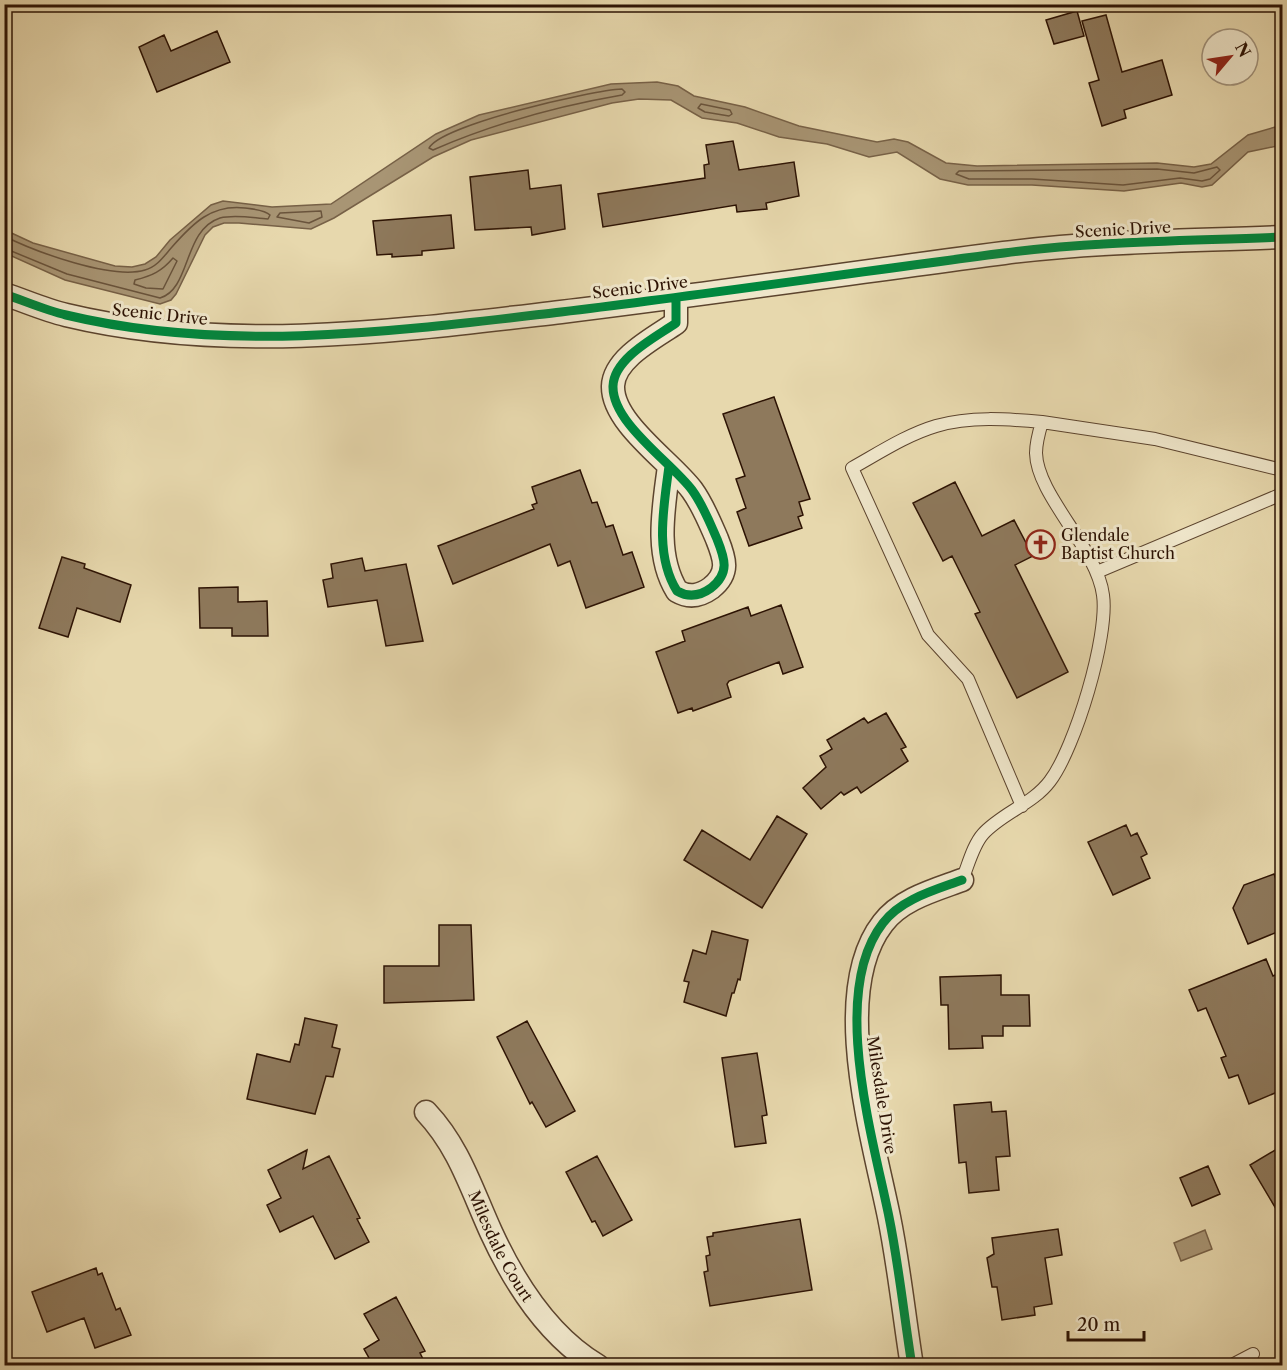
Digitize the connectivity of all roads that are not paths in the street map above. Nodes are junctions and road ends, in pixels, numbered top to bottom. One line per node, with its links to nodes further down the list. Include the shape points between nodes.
1 (1282, 237): 3 (street, Scenic Drive, via 1035,249)
2 (4, 294): 3 (street, Scenic Drive, via 62,314 129,328 260,336 426,328)
3 (676, 298): 5 (street, via 676,323 628,358 615,375 613,387 628,423)
4 (1042, 422): 6 (lane, via 1155,439); 8 (lane, via 1036,453 1041,475); 9 (lane, via 1005,419 935,426 852,468 928,635 968,679)
5 (669, 466): 5 (street, via 693,491 725,561 721,578 704,593 692,596 677,591 667,572 663,512)
6 (1282, 470)
7 (1282, 494): 8 (lane)
8 (1097, 572): 9 (lane, via 1104,597 1097,658 1073,737 1050,782)
9 (1022, 806): 10 (lane, via 982,835)
10 (962, 880): 14 (street, Milesdale Drive, via 912,901 884,921 871,945 858,993 857,1028 864,1092)
11 (426, 1112): 13 (street, Milesdale Court, via 455,1149 490,1231 519,1283 563,1338)
12 (1253, 1354): 15 (lane)
13 (598, 1365)
14 (912, 1365)
15 (1230, 1365)

